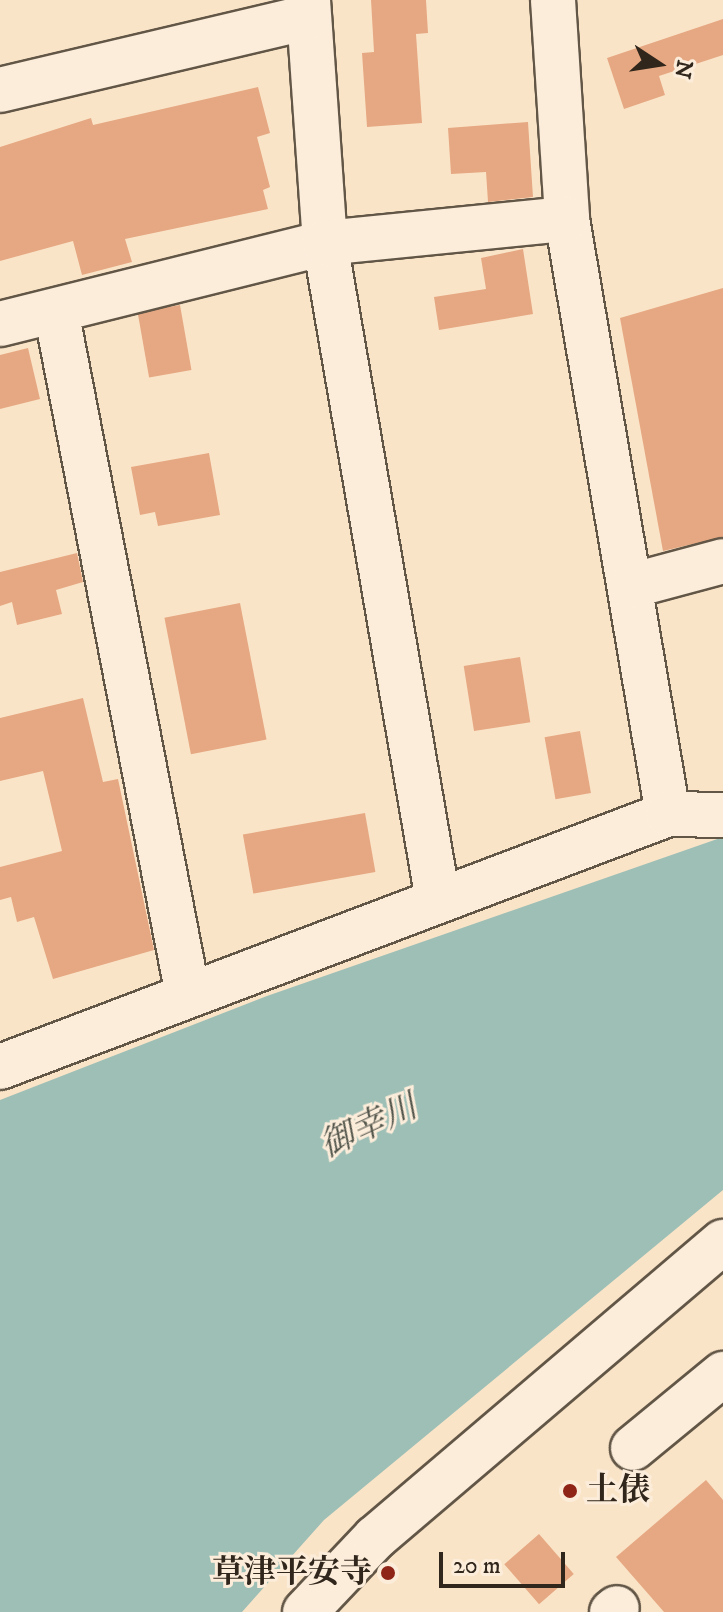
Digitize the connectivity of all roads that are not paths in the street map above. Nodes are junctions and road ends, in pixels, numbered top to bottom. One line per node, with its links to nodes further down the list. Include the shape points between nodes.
1 (553, 0): 4 (street)
2 (308, 9): 3 (street); 5 (street)
3 (0, 90)
4 (567, 219): 5 (street); 9 (street)
5 (325, 243): 6 (street); 12 (street)
6 (56, 311): 7 (street); 13 (street)
7 (0, 324)
8 (723, 561): 9 (street)
9 (630, 586): 10 (street)
10 (668, 814): 11 (street); 12 (street)
11 (723, 815)
12 (438, 900): 13 (street)
13 (188, 995): 14 (street)
14 (0, 1067)
15 (723, 1242): 18 (street, via 375,1538)
16 (723, 1374): 17 (street)
17 (633, 1448)
18 (305, 1612)

